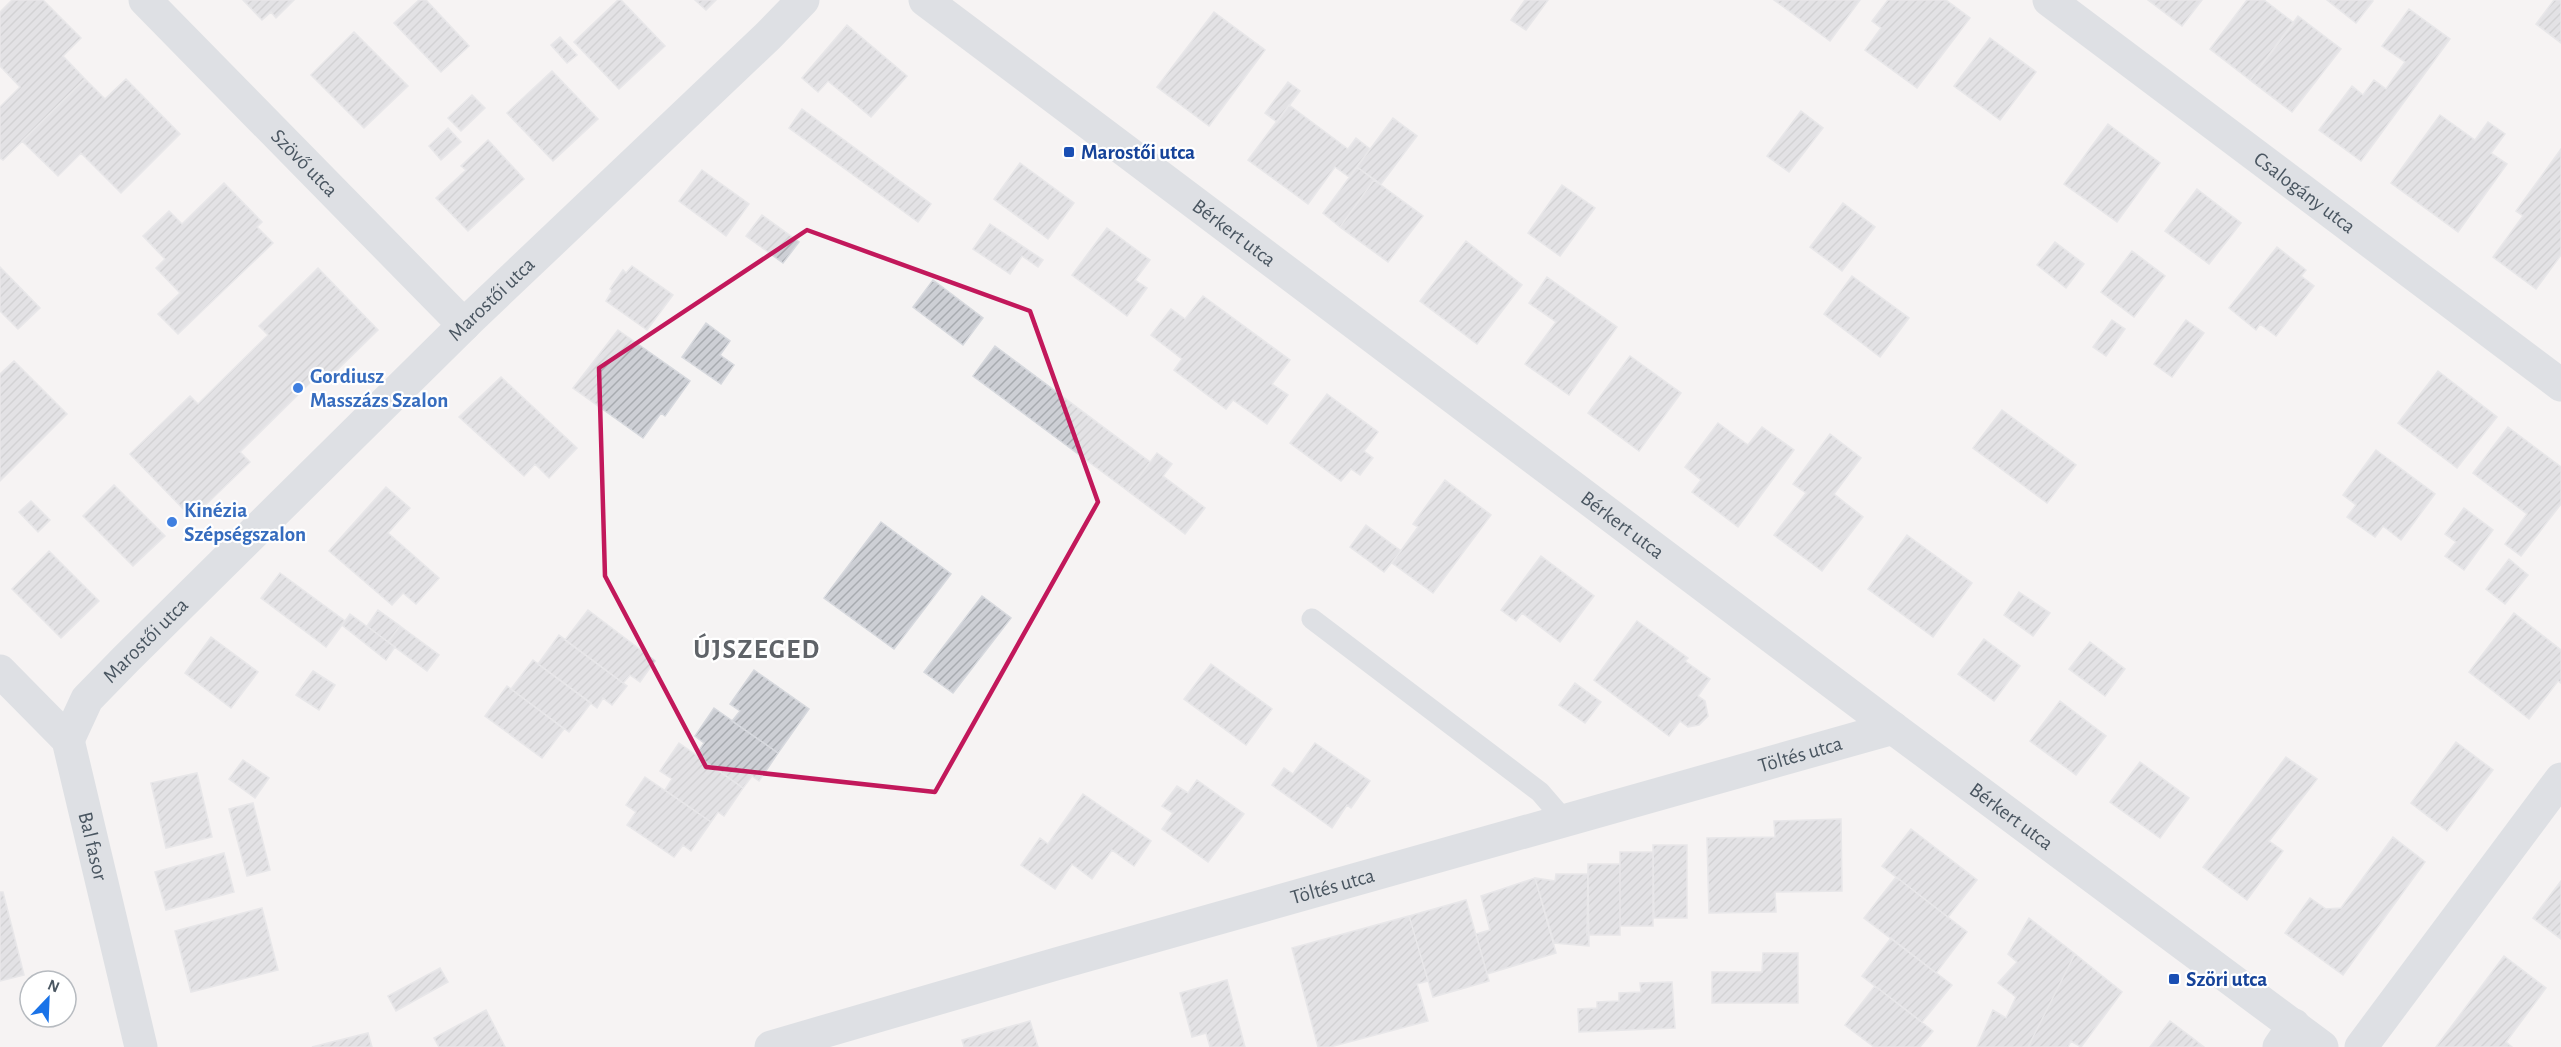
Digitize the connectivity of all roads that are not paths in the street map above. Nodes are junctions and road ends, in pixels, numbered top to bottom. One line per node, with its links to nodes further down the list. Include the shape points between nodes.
1 (145, 0): 5 (street, Szövő utca)
2 (803, 0): 5 (street, Marostői utca)
3 (925, 0): 9 (street, Bérkert utca)
4 (2049, 0): 6 (street, Csalogány utca)
5 (464, 325): 10 (street, Marostői utca, via 126,658 87,699)
6 (2561, 385)
7 (1312, 619): 12 (lane, via 1540,792)
8 (0, 670): 10 (street)
9 (1893, 729): 12 (street, Töltés utca); 13 (street, Bérkert utca)
10 (68, 740): 14 (street, Bal fasor)
11 (2561, 779): 17 (street)
12 (1565, 821): 15 (street, Töltés utca)
13 (2286, 1036): 16 (street, Bérkert utca)
14 (141, 1047)
15 (771, 1047)
16 (2322, 1047)
17 (2361, 1047)

